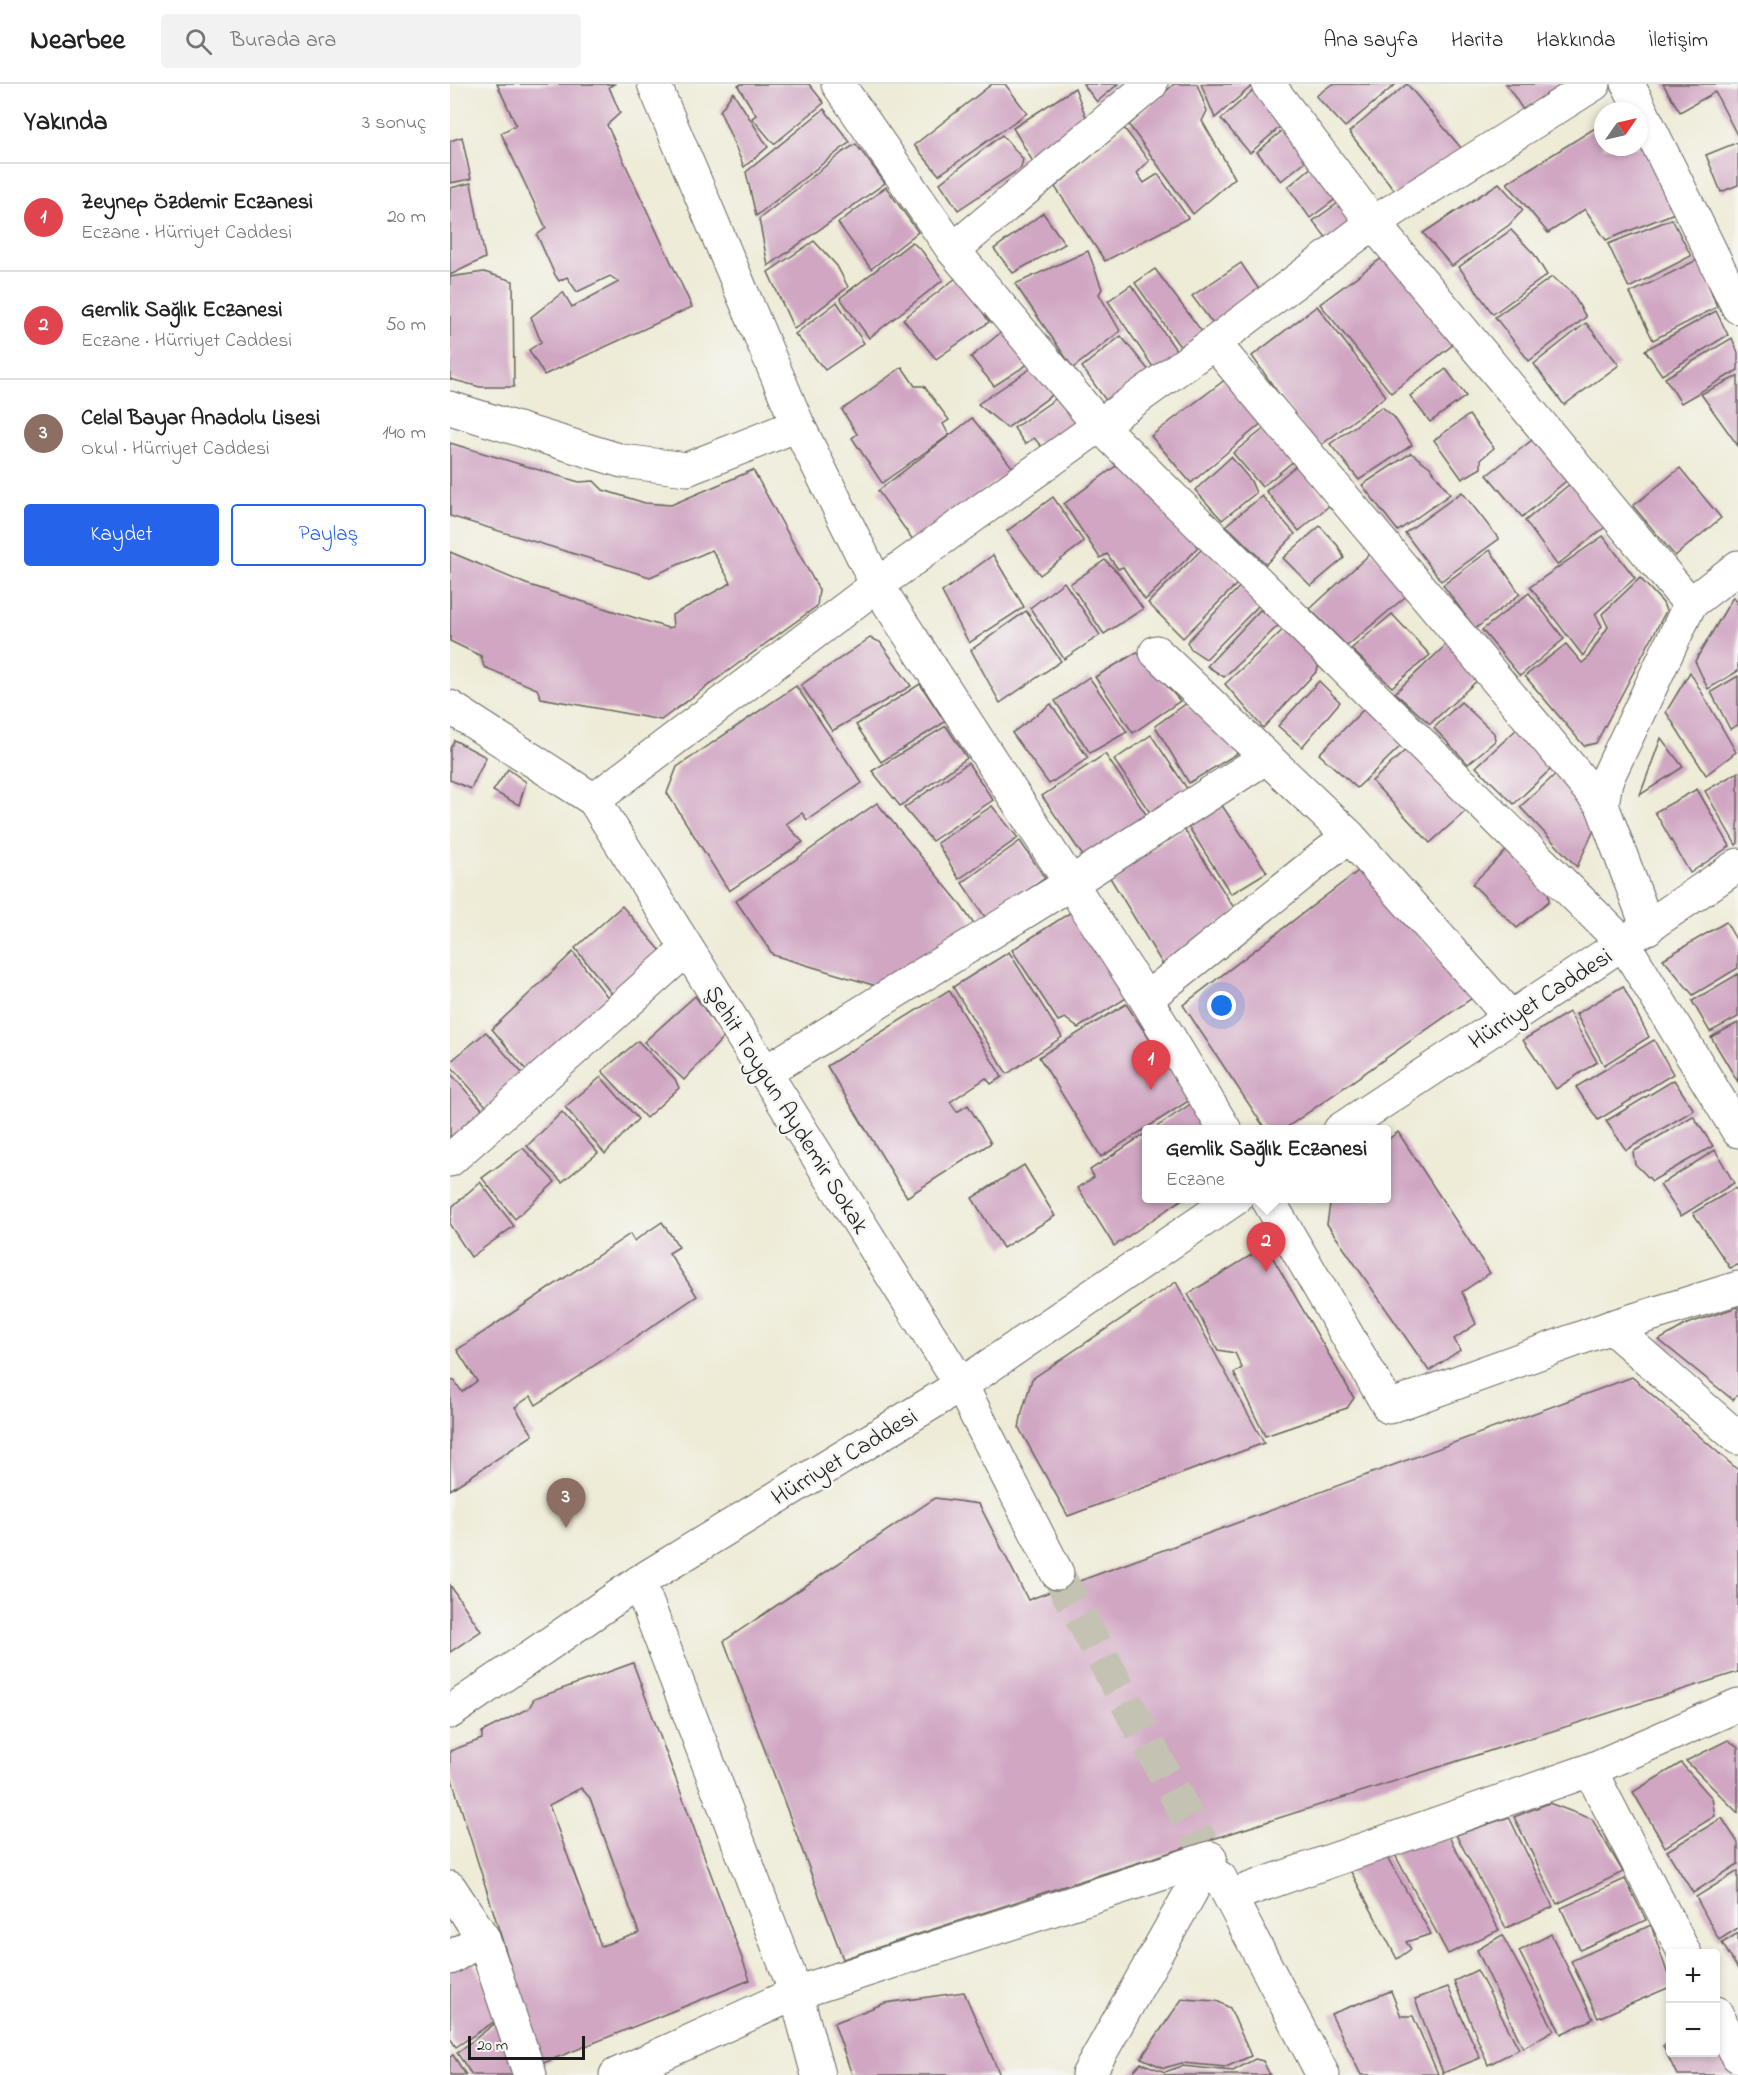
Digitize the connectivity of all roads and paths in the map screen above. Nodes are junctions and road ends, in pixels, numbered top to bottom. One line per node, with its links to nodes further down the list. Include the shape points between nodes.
1 (838, 84): 8 (street)
2 (1151, 84): 8 (street)
3 (1268, 84): 7 (street)
4 (1594, 84): 7 (street)
5 (1628, 84): 9 (street)
6 (665, 89): 12 (street)
7 (1373, 223): 10 (street); 16 (street)
8 (953, 250): 13 (street)
9 (1738, 307)
10 (1214, 343): 13 (street); 21 (street)
11 (450, 408): 12 (street, via 622,461 687,469)
12 (798, 425): 15 (street)
13 (1098, 425): 15 (street); 25 (street)
14 (1738, 567): 16 (street)
15 (877, 585): 20 (street); 24 (street)
16 (1690, 604): 21 (street, via 1606,781)
17 (1156, 652): 19 (street)
18 (450, 707): 20 (street, Şehit Toygun Aydemir Sokak)
19 (1265, 758): 22 (street); 24 (street)
20 (594, 800): 26 (street, Şehit Toygun Aydemir Sokak)
21 (1602, 805): 25 (street)
22 (1349, 836): 27 (street); 28 (street)
23 (1738, 865): 25 (street, Hürriyet Caddesi)
24 (1071, 884): 27 (street); 29 (street)
25 (1636, 936): 28 (street, Hürriyet Caddesi); 32 (street)
26 (687, 949): 29 (street, Şehit Toygun Aydemir Sokak); 33 (street)
27 (1146, 999): 30 (street)
28 (1510, 1017): 31 (street, Hürriyet Caddesi)
29 (764, 1073): 38 (street, Şehit Toygun Aydemir Sokak)
30 (1222, 1125)
31 (1348, 1125)
32 (1738, 1131)
33 (450, 1160)
34 (1229, 1203): 38 (street, Hürriyet Caddesi)
35 (1270, 1203): 37 (street, via 1389,1407)
36 (1738, 1288): 37 (street)
37 (1611, 1327): 39 (street)
38 (961, 1385): 40 (street, Şehit Toygun Aydemir Sokak); 41 (street, Hürriyet Caddesi)
39 (1738, 1438)
40 (1057, 1572)
41 (639, 1582): 42 (street, Hürriyet Caddesi); 51 (street)
42 (450, 1712)
43 (1731, 1715): 44 (street)
44 (1590, 1770): 47 (street); 49 (street)
45 (1206, 1851): 47 (street); 51 (street); 57 (street)
46 (450, 1888): 48 (street)
47 (1230, 1896): 58 (street)
48 (483, 1938): 50 (street); 54 (street)
49 (1683, 1949)
50 (450, 1958)
51 (795, 1993): 55 (street); 56 (street)
52 (1720, 2021): 53 (street)
53 (1738, 2056)
54 (530, 2075)
55 (616, 2075)
56 (818, 2075)
57 (1088, 2075)
58 (1323, 2075)

